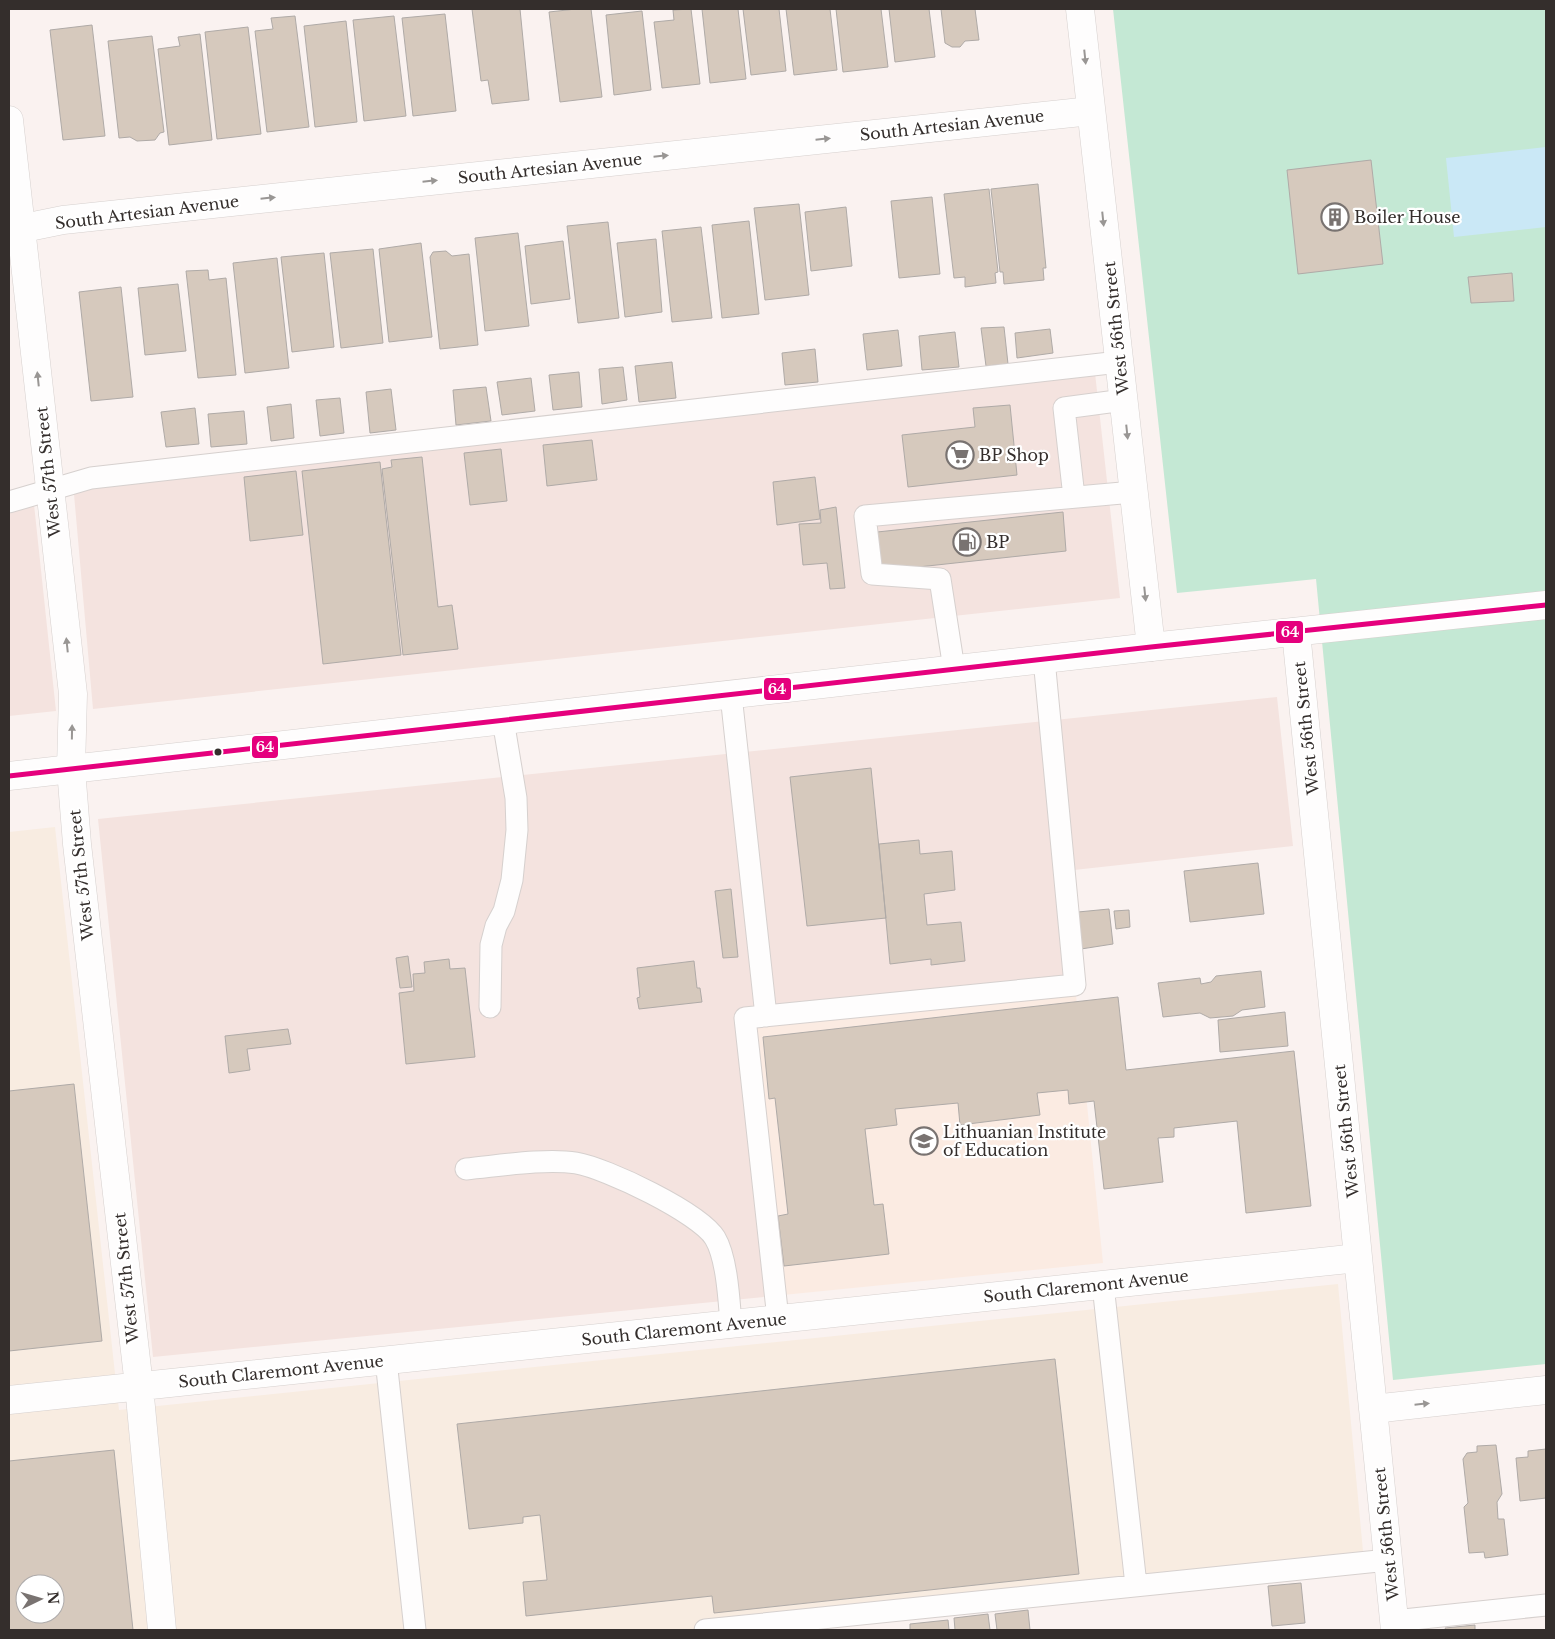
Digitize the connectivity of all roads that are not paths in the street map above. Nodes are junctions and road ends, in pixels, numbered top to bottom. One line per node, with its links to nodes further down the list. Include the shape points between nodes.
1 (1080, 9): 2 (street, West 56th Street, one-way to 2)
2 (1091, 111): 4 (street, South Artesian Avenue, one-way to 2, via 63,220); 5 (street, West 56th Street, one-way to 5)
3 (9, 120): 4 (street, West 57th Street)
4 (15, 230): 7 (street, West 57th Street, one-way to 4)
5 (1119, 362): 6 (street, West 56th Street); 7 (lane, via 90,478)
6 (1124, 400): 8 (street, West 56th Street, one-way to 8); 9 (lane, via 1064,408)
7 (50, 490): 10 (lane); 18 (street, West 57th Street, one-way to 7, via 73,694)
8 (1134, 492): 9 (lane); 13 (street, West 56th Street, one-way to 13)
9 (1074, 497): 15 (lane, via 865,516 872,574 940,579)
10 (9, 502)
11 (1546, 605): 12 (street)
12 (1296, 632): 13 (street); 23 (street, West 56th Street)
13 (1151, 647): 14 (street)
14 (1044, 659): 15 (street); 21 (lane, via 1075,985)
15 (954, 670): 16 (street)
16 (731, 695): 17 (street); 21 (lane)
17 (503, 720): 18 (street); 20 (lane, via 516,798 517,830 512,880 490,945)
18 (71, 769): 19 (street); 28 (street, West 57th Street)
19 (9, 776)
20 (490, 1007)
21 (766, 1016): 25 (lane, via 745,1018)
22 (466, 1169): 26 (lane, via 554,1162 577,1164 631,1183 667,1202 697,1220 715,1238 725,1266)
23 (1358, 1258): 24 (street, South Claremont Avenue); 31 (street, West 56th Street)
24 (1103, 1284): 25 (street, South Claremont Avenue); 33 (lane)
25 (778, 1319): 26 (street, South Claremont Avenue)
26 (731, 1324): 27 (street, South Claremont Avenue)
27 (386, 1360): 28 (street, South Claremont Avenue); 37 (lane)
28 (139, 1386): 30 (street, South Claremont Avenue); 36 (street, West 57th Street)
29 (1546, 1390): 31 (street, one-way to 29)
30 (9, 1400)
31 (1373, 1409): 32 (street, West 56th Street)
32 (1388, 1560): 33 (lane); 35 (street, West 56th Street)
33 (1136, 1586): 38 (lane)
34 (1546, 1606): 35 (lane)
35 (1395, 1626)
36 (162, 1630)
37 (415, 1630)
38 (705, 1630)

